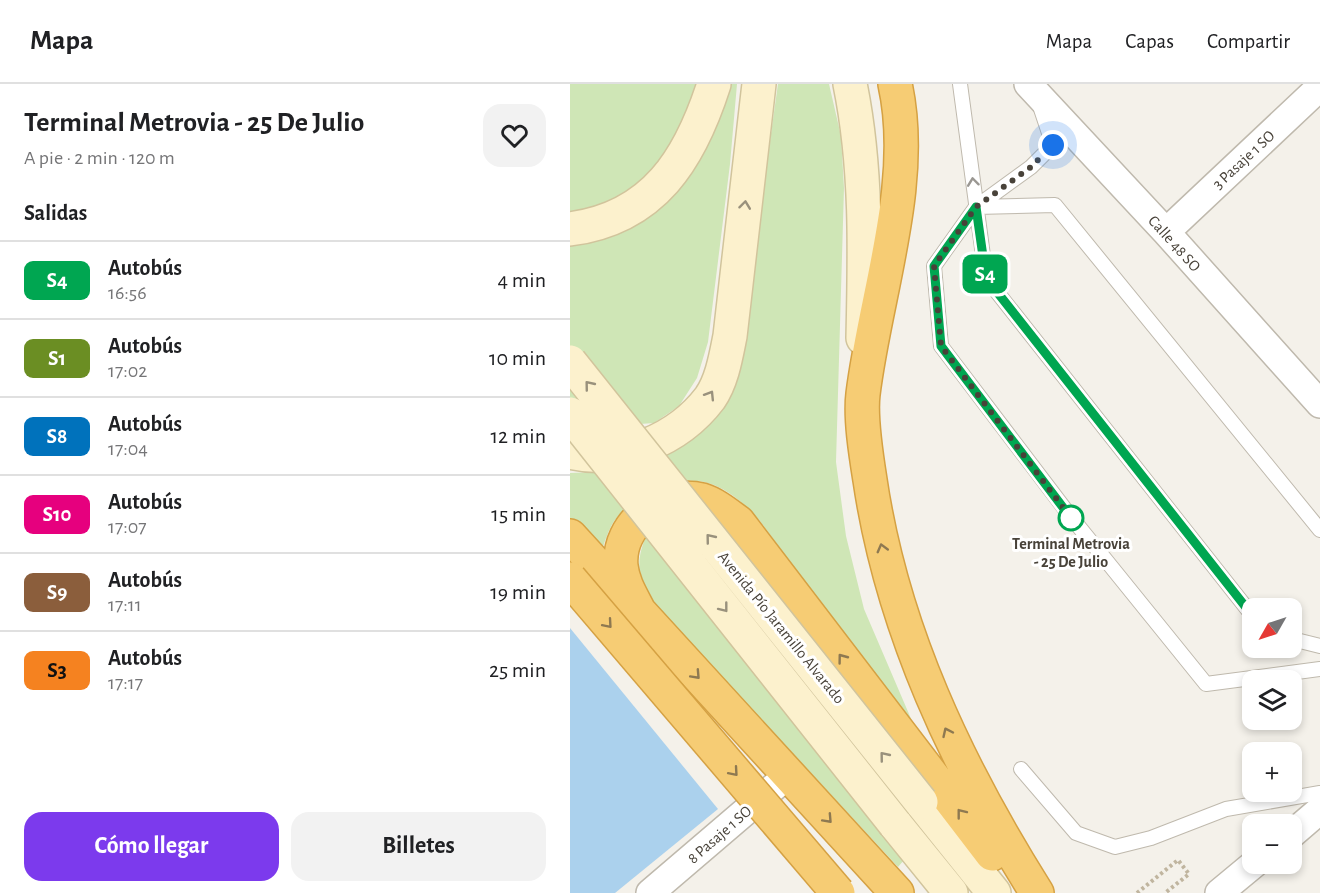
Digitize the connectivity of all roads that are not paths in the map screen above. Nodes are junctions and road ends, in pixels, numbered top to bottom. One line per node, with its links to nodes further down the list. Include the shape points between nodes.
1 (714, 84): 9 (main road, via 688,150 653,193 604,222)
2 (759, 84): 15 (main road, one-way to 2, via 590,458 625,452 669,435 711,396 724,366 730,336)
3 (850, 84): 12 (main road, via 860,149 865,271)
4 (960, 84): 8 (lane, one-way to 4)
5 (1032, 88): 8 (lane, via 1053,145 1031,167); 10 (street, Calle 48 SO)
6 (896, 91): 12 (highway, via 901,148 897,196)
7 (1315, 103): 10 (street, 3 Pasaje 1 SO)
8 (976, 207): 16 (lane, via 1054,205); 19 (lane, via 986,278); 23 (lane, via 934,266 941,346 1071,518 1206,684)
9 (570, 229)
10 (1166, 232): 13 (street, Calle 48 SO)
11 (570, 362): 34 (main road, Avenida Pío Jaramillo Alvarado, one-way to 11, bridge)
12 (862, 396): 36 (highway, one-way to 12, via 958,756 910,642 876,524)
13 (1320, 404)
14 (570, 414): 33 (main road, Avenida Pío Jaramillo Alvarado, one-way to 33, bridge)
15 (570, 452)
16 (1320, 530)
17 (570, 536): 20 (highway)
18 (570, 579): 31 (highway, one-way to 31, bridge)
19 (1242, 602)
20 (642, 617): 25 (highway, one-way to 25); 35 (highway, one-way to 20, via 738,522 721,509 703,500 669,501 655,506 627,533 621,549 621,566)
21 (1302, 642): 22 (lane)
22 (1320, 646)
23 (1320, 669)
24 (1021, 769): 26 (lane, via 1076,832 1115,847 1226,809)
25 (788, 775): 30 (street, 8 Pasaje 1 SO); 32 (highway, one-way to 32)
26 (1320, 793)
27 (1320, 810): 28 (street)
28 (1302, 825)
29 (1242, 874): 37 (street)
30 (650, 893)
31 (838, 893)
32 (897, 893)
33 (951, 893)
34 (994, 893)
35 (1022, 893)
36 (1037, 893)
37 (1219, 893)

